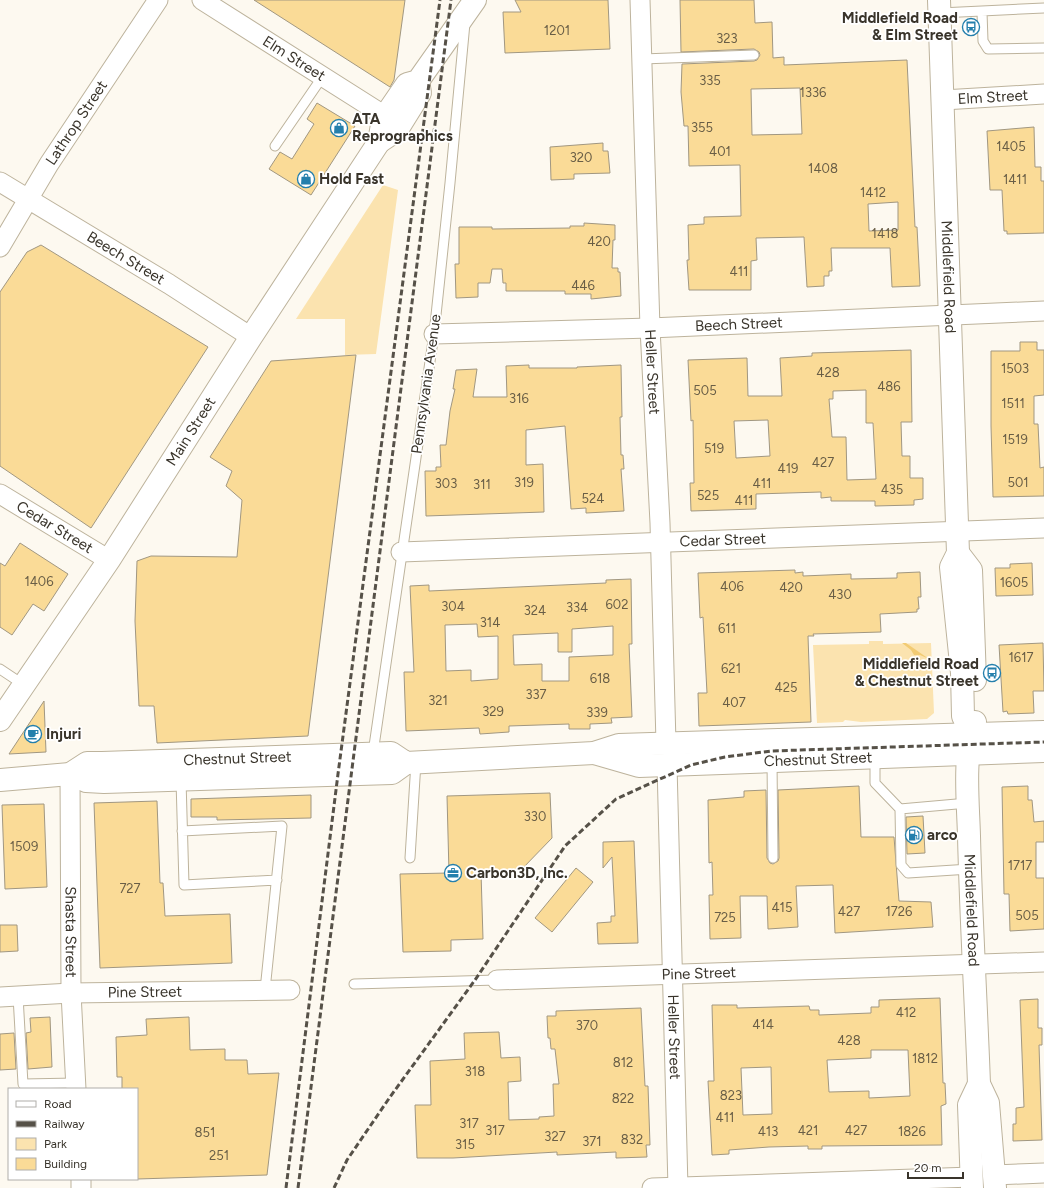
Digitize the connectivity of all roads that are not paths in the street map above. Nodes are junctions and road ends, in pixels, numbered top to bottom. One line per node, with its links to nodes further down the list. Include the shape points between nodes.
1 (158, 0): 19 (street, Lathrop Street)
2 (202, 0): 11 (street, Elm Street)
3 (640, 0): 10 (street, Heller Street)
4 (939, 6): 7 (lane); 14 (street, Middlefield Road)
5 (470, 7): 12 (street, Main Street); 24 (lane, Pennsylvania Avenue)
6 (1044, 8): 7 (lane)
7 (982, 12): 8 (lane, via 984,41 988,49)
8 (1044, 48)
9 (754, 55): 10 (lane)
10 (642, 59): 23 (street, Heller Street)
11 (323, 76): 15 (street, Elm Street); 17 (lane)
12 (418, 81): 15 (street, Main Street, via 407,84); 16 (street, Main Street, via 420,93 397,130)
13 (1044, 94): 14 (street, Elm Street)
14 (943, 100): 22 (street, Middlefield Road)
15 (385, 116): 16 (street, Main Street)
16 (379, 142): 25 (street, Main Street)
17 (276, 146)
18 (0, 182): 19 (street, Beech Street)
19 (28, 199): 20 (street, Lathrop Street); 25 (street, Beech Street)
20 (0, 247)
21 (1044, 311): 22 (street, Beech Street)
22 (950, 314): 23 (street, Beech Street); 28 (street, Middlefield Road)
23 (650, 328): 24 (street, Beech Street); 29 (street, Heller Street)
24 (434, 334): 30 (lane, Pennsylvania Avenue)
25 (251, 337): 31 (street, Main Street)
26 (0, 494): 31 (street, Cedar Street)
27 (1044, 528): 28 (street, Cedar Street)
28 (957, 531): 29 (street, Cedar Street); 37 (street, Middlefield Road, via 958,554 951,567 962,673 963,716)
29 (661, 542): 30 (street, Cedar Street); 36 (street, Heller Street)
30 (401, 552): 40 (lane, Pennsylvania Avenue)
31 (109, 560): 33 (street, Main Street)
32 (0, 669): 33 (lane)
33 (24, 685): 34 (street, Main Street)
34 (0, 720)
35 (1044, 732): 37 (street, Chestnut Street)
36 (666, 743): 37 (street, Chestnut Street, via 906,735); 39 (street, Chestnut Street, via 619,744)
37 (970, 745): 38 (street, Chestnut Street); 41 (street, Chestnut Street); 48 (street, Middlefield Road)
38 (1044, 751)
39 (594, 753): 43 (street, Chestnut Street); 44 (street, Chestnut Street, via 639,766)
40 (374, 754): 43 (street, Chestnut Street, via 391,753); 45 (street, Chestnut Street, via 87,764)
41 (874, 758): 42 (street, Chestnut Street); 49 (lane, via 875,783)
42 (772, 760): 44 (street, Chestnut Street); 52 (lane)
43 (411, 762): 47 (street, Chestnut Street, via 392,773); 51 (lane)
44 (668, 765): 57 (street, Heller Street)
45 (70, 774): 46 (street, Chestnut Street); 47 (street, Chestnut Street, via 86,781 98,782); 62 (street, Shasta Street)
46 (0, 780)
47 (181, 780): 50 (lane)
48 (968, 803): 49 (lane); 53 (street, Middlefield Road)
49 (900, 809): 53 (lane, via 901,865 908,873)
50 (182, 831): 54 (lane, via 184,885); 54 (lane, via 282,826)
51 (410, 858)
52 (773, 858)
53 (970, 869): 56 (street, Middlefield Road)
54 (277, 880): 60 (lane)
55 (1044, 962): 56 (street, Pine Street)
56 (975, 964): 57 (street, Pine Street); 64 (street, Middlefield Road)
57 (673, 974): 58 (street, Pine Street); 69 (street, Heller Street)
58 (497, 980): 59 (lane, Pine Street)
59 (354, 984)
60 (265, 990): 61 (street, Pine Street); 62 (street, Pine Street)
61 (290, 990)
62 (71, 993): 63 (street, Pine Street); 65 (street, Shasta Street)
63 (9, 997): 65 (lane, via 23,1084)
64 (979, 1084): 67 (street, Middlefield Road, via 988,1103); 68 (street, Middlefield Road, via 969,1104)
65 (76, 1086)
66 (1044, 1173): 67 (street)
67 (994, 1182)
68 (972, 1183): 69 (street)
69 (678, 1187): 70 (street)
70 (652, 1188)

